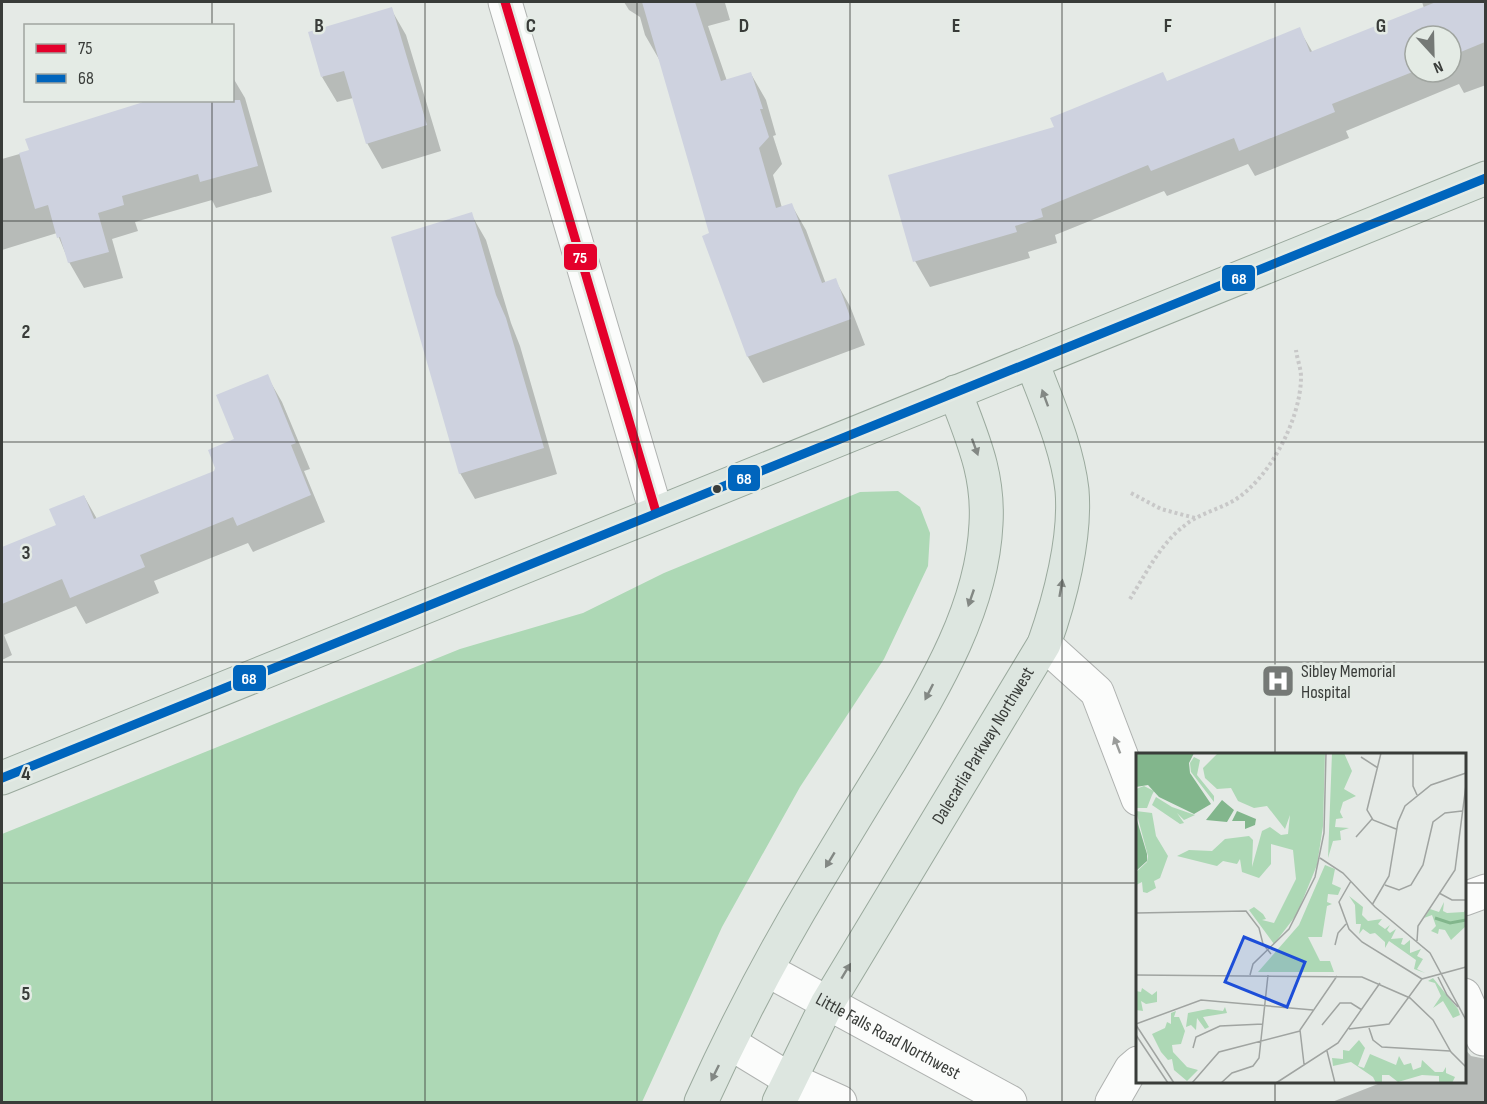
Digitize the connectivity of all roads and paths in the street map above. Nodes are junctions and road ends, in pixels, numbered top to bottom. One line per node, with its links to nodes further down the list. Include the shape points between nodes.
1 (505, 2): 7 (street)
2 (1485, 178): 4 (main road)
3 (1296, 350): 8 (path, via 1301,376 1297,403 1281,447 1257,481 1233,501)
4 (1032, 362): 5 (main road); 10 (main road, Dalecarlia Parkway Northwest, one-way to 4, via 1057,608 1072,535 1072,490 1063,447)
5 (955, 392): 7 (main road); 15 (main road, one-way to 15, via 982,466 985,487 986,524 974,589 956,640 921,709)
6 (1131, 493): 8 (path, via 1161,509)
7 (656, 512): 11 (main road)
8 (1196, 518): 9 (path, via 1183,526 1155,558)
9 (1130, 599)
10 (1044, 644): 12 (street, one-way to 10, via 1097,692); 17 (main road, Dalecarlia Parkway Northwest, one-way to 10)
11 (2, 778)
12 (1136, 796)
13 (1485, 891): 14 (street)
14 (1466, 898)
15 (767, 970): 17 (street, Little Falls Road Northwest); 19 (main road)
16 (1466, 999): 18 (street)
17 (827, 1004): 21 (main road, Dalecarlia Parkway Northwest); 24 (street, Little Falls Road Northwest)
18 (1483, 1039)
19 (730, 1044): 21 (street); 22 (main road, one-way to 22)
20 (1136, 1064): 25 (street)
21 (784, 1090): 23 (street)
22 (701, 1102)
23 (840, 1102)
24 (1010, 1102)
25 (1112, 1102)

